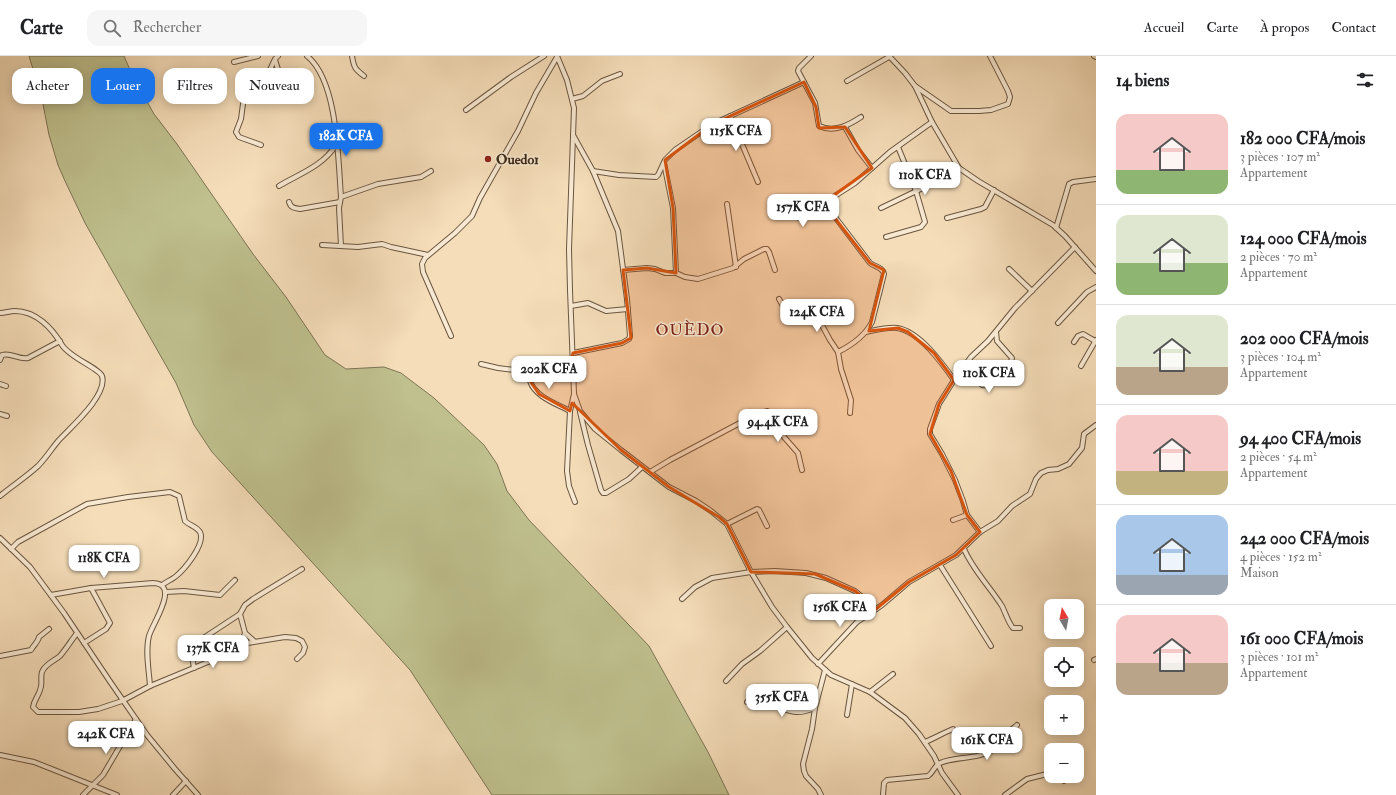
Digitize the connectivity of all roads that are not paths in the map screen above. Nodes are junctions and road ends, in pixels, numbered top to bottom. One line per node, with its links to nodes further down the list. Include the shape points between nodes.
1 (258, 56): 10 (street)
2 (308, 56): 27 (street, via 321,74 331,103 335,119)
3 (352, 56): 14 (street, via 356,70)
4 (544, 56): 20 (street, via 510,77)
5 (811, 56): 16 (street, via 798,71)
6 (889, 56): 15 (street); 17 (street)
7 (990, 56): 17 (street, via 1010,97 1008,104 1003,107 992,110 951,111)
8 (557, 57): 18 (street); 51 (street, via 472,216)
9 (277, 58): 11 (street); 12 (street)
10 (234, 62)
11 (271, 68)
12 (279, 68)
13 (620, 74): 18 (street, via 602,81 584,96)
14 (364, 76)
15 (847, 81)
16 (804, 82): 21 (street); 24 (street, via 816,107 819,126)
17 (915, 86): 23 (street)
18 (572, 99): 25 (street)
19 (243, 104): 26 (street, via 236,132 239,137)
20 (466, 110)
21 (730, 116): 29 (street, via 679,147); 35 (street)
22 (861, 117): 24 (street)
23 (932, 122): 28 (street); 31 (street)
24 (845, 127): 30 (street)
25 (573, 134): 33 (street); 61 (street, via 569,249)
26 (261, 145)
27 (336, 145): 36 (street, via 323,161); 39 (street)
28 (898, 147): 30 (street); 38 (street)
29 (664, 163): 33 (street, via 656,177); 57 (street, via 673,208)
30 (872, 168): 43 (street, via 855,183)
31 (959, 168): 37 (street); 38 (street)
32 (431, 171): 39 (street, via 421,177 378,184)
33 (593, 172): 54 (street, via 618,231)
34 (1096, 179): 46 (street, via 1069,184)
35 (758, 182)
36 (279, 186)
37 (994, 190): 45 (street, via 985,207); 46 (street)
38 (916, 191): 44 (street); 47 (street, via 924,225)
39 (340, 199): 40 (street, via 300,209 290,206); 49 (street)
40 (289, 202)
41 (792, 202): 43 (street, via 802,220)
42 (727, 204): 52 (street)
43 (822, 204): 66 (street, via 870,263 884,270 872,322)
44 (881, 208)
45 (947, 218)
46 (1056, 228): 50 (street)
47 (886, 237)
48 (322, 245): 49 (street)
49 (341, 246): 51 (street, via 386,244)
50 (1075, 247): 56 (street); 59 (street)
51 (428, 255): 67 (street, via 422,264 422,272)
52 (736, 267): 55 (street, via 744,259 767,249); 57 (street, via 698,280)
53 (1009, 269): 59 (street)
54 (623, 270): 57 (street, via 647,268 664,273); 62 (street)
55 (775, 270)
56 (1096, 271)
57 (676, 273)
58 (1096, 287): 64 (street, via 1087,292)
59 (1032, 291): 65 (street)
60 (779, 299): 71 (street, via 784,309 790,311 803,304 811,305)
61 (571, 306): 62 (street, via 588,303 606,311); 72 (street)
62 (628, 309): 72 (street, via 629,339 622,343)
63 (0, 314): 68 (street, via 23,312 46,323)
64 (1058, 323)
65 (996, 331): 77 (street); 77 (street, via 997,341 1012,358 993,383 989,386 982,385)
66 (866, 332): 71 (street); 79 (street, via 888,328 908,332 934,353)
67 (451, 336)
68 (60, 341): 74 (street, via 28,358 5,354); 92 (street, via 72,356 101,375 102,383 97,398 38,465)
69 (1096, 341): 70 (street, via 1083,334); 76 (street)
70 (1074, 342)
71 (838, 352): 86 (street, via 851,400)
72 (573, 353): 73 (street)
73 (572, 359): 78 (street); 82 (street)
74 (0, 360)
75 (481, 364): 78 (street, via 515,370)
76 (1081, 366)
77 (964, 367): 79 (street)
78 (528, 368): 83 (street, via 530,381 539,394)
79 (954, 380): 94 (street, via 939,404 930,434 955,480)
80 (0, 384): 81 (street)
81 (6, 386)
82 (574, 394): 83 (street); 84 (street)
83 (570, 411): 93 (street, via 566,471)
84 (580, 411): 89 (street, via 595,429); 89 (street, via 603,493 629,479)
85 (0, 414): 87 (street)
86 (850, 414)
87 (7, 416)
88 (1096, 425): 98 (street, via 1084,434 1082,448 1069,464 1041,473 1030,494 1012,506 998,521)
89 (642, 467): 91 (street)
90 (802, 470): 91 (street, via 798,454 767,411)
91 (650, 472): 96 (street, via 711,511)
92 (0, 496)
93 (575, 502)
94 (967, 515): 95 (street); 98 (street)
95 (953, 520)
96 (726, 524): 97 (street, via 757,509); 104 (street)
97 (767, 526)
98 (980, 532): 101 (street)
99 (0, 538): 100 (street)
100 (11, 549): 106 (street, via 18,542 87,504 128,496 170,492 179,496 185,521 198,530 201,539 196,553 184,568); 109 (street, via 30,567)
101 (964, 549): 102 (street); 114 (street, via 1002,606 1011,625)
102 (940, 565): 111 (street, via 909,582); 121 (street)
103 (302, 569): 112 (street, via 253,599)
104 (751, 572): 110 (street, via 712,578 695,587); 111 (street, via 815,574 855,592); 113 (street)
105 (235, 580): 108 (street, via 220,595 184,590)
106 (162, 585): 107 (street, via 153,583); 108 (street)
107 (91, 588): 109 (street); 119 (street, via 110,623 106,629)
108 (166, 592): 130 (street, via 162,608 149,636)
109 (51, 595): 116 (street)
110 (682, 600)
111 (876, 609): 124 (street, via 857,622)
112 (240, 614): 117 (street); 125 (street, via 202,638 196,645 192,656)
113 (786, 627): 124 (street); 128 (street)
114 (1020, 628)
115 (49, 629): 122 (street, via 39,637 31,650)
116 (77, 633): 119 (street); 132 (street, via 58,657 42,671 40,692 33,707 38,712 79,712 98,709)
117 (245, 633): 118 (street); 120 (street)
118 (254, 641): 120 (street); 123 (street, via 296,638 302,641 305,647)
119 (84, 643): 132 (street)
120 (241, 644): 125 (street)
121 (991, 646)
122 (0, 656)
123 (297, 659)
124 (818, 664): 126 (street)
125 (194, 668): 130 (street)
126 (825, 670): 129 (street); 134 (street)
127 (893, 674): 131 (street)
128 (726, 681)
129 (852, 684): 131 (street); 135 (street)
130 (150, 686): 132 (street)
131 (870, 692): 139 (street, via 905,718)
132 (122, 700): 136 (street)
133 (747, 702): 134 (street, via 764,703 798,712)
134 (815, 708): 149 (street, via 803,764 806,776)
135 (847, 715)
136 (136, 719): 143 (street); 144 (street, via 105,771)
137 (1018, 725): 141 (street, via 1006,733 998,746 988,752)
138 (953, 729): 139 (street)
139 (925, 742): 141 (street)
140 (0, 755): 144 (street, via 34,762)
141 (938, 764): 150 (street, via 928,776 887,780 884,783); 151 (street, via 942,774)
142 (1044, 775): 152 (street, via 1027,779)
143 (186, 782): 147 (street); 148 (street)
144 (91, 786): 145 (street); 146 (street)
145 (83, 795)
146 (117, 795)
147 (173, 795)
148 (198, 795)
149 (821, 795)
150 (883, 795)
151 (958, 795)
152 (1005, 795)

